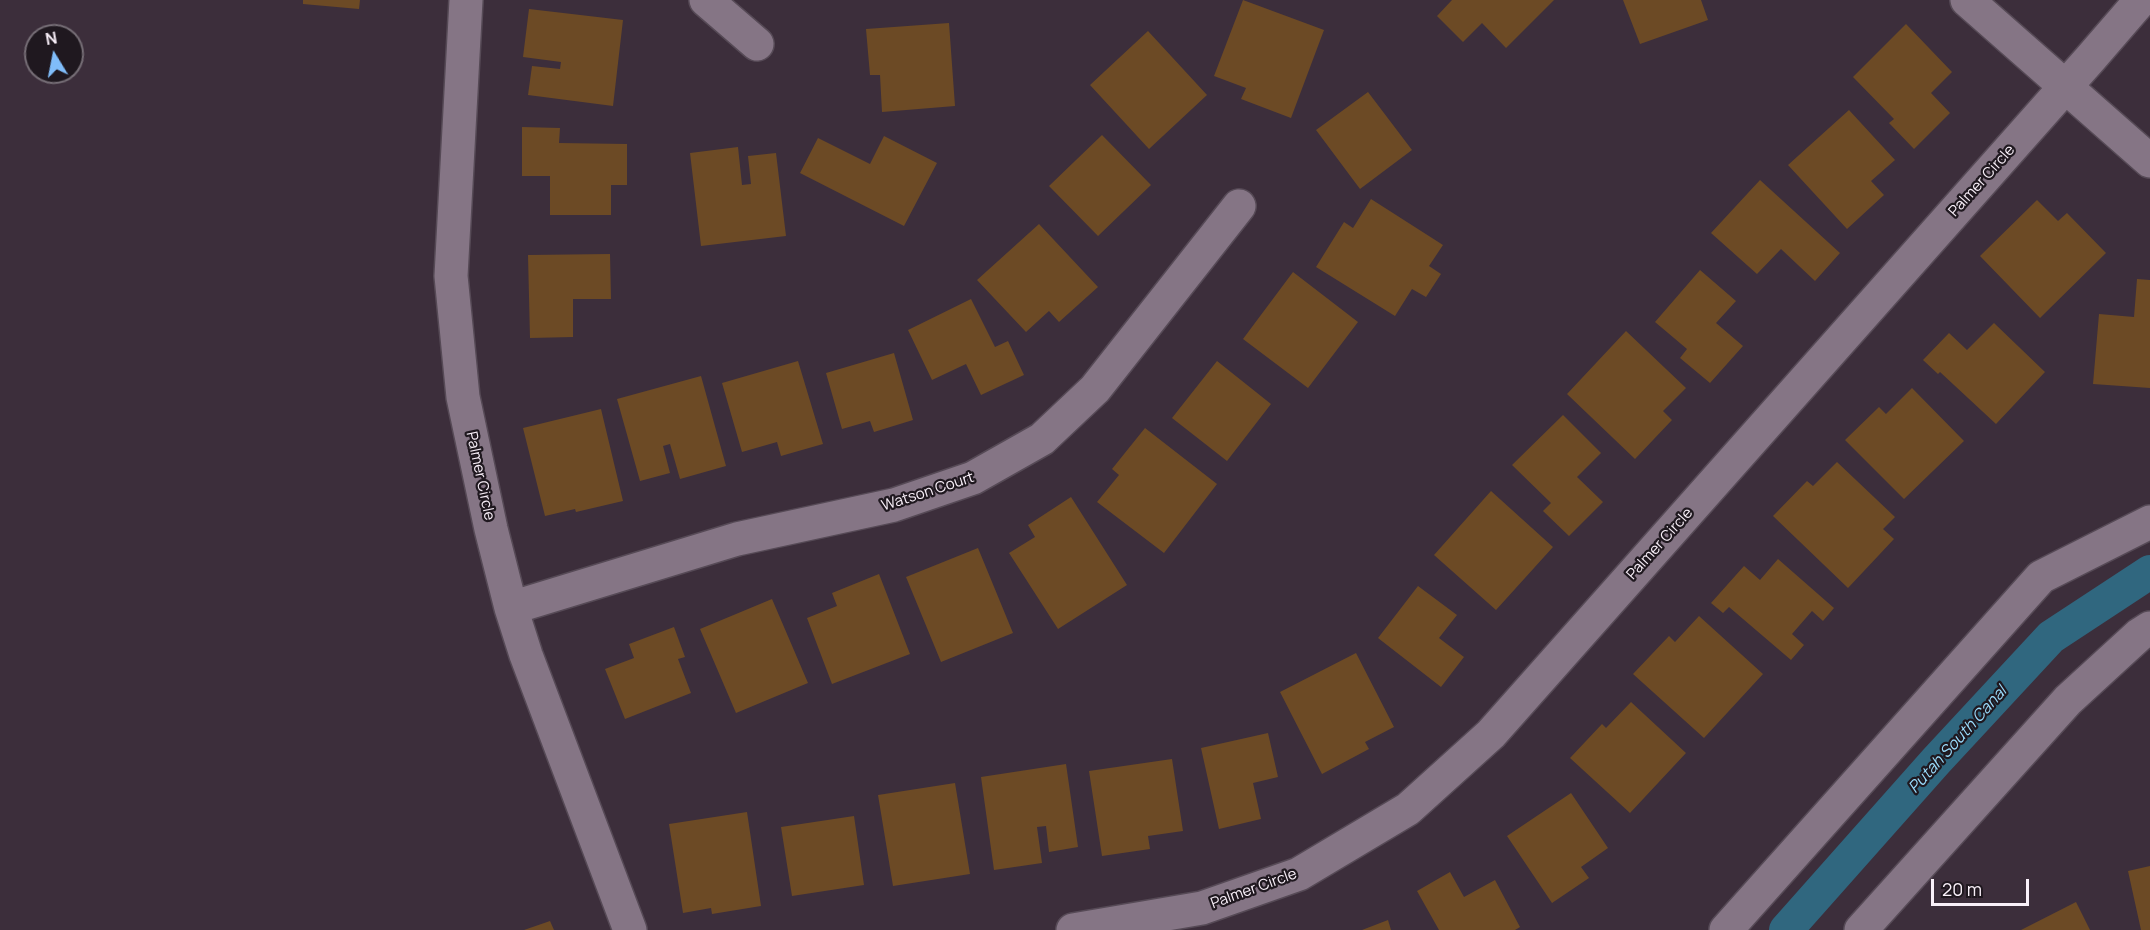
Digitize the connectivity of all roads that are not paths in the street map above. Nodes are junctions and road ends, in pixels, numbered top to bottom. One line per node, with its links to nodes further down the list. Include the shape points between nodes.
1 (466, 0): 10 (street, Palmer Circle, via 451,276 463,397)
2 (706, 0): 5 (street)
3 (1967, 0): 6 (street)
4 (2140, 0): 6 (street, Palmer Circle)
5 (757, 44)
6 (2067, 86): 7 (street); 12 (street, Palmer Circle, via 1491,734 1408,810 1299,874 1202,908)
7 (2150, 161)
8 (1239, 206): 10 (street, Watson Court, via 1095,390 1042,440 973,478 894,505 737,539)
9 (2150, 522): 14 (street, via 2041,577)
10 (511, 608): 13 (street, Palmer Circle)
11 (2150, 628): 15 (street, via 2068,700)
12 (1084, 929)
13 (630, 930)
14 (1726, 930)
15 (1861, 930)

